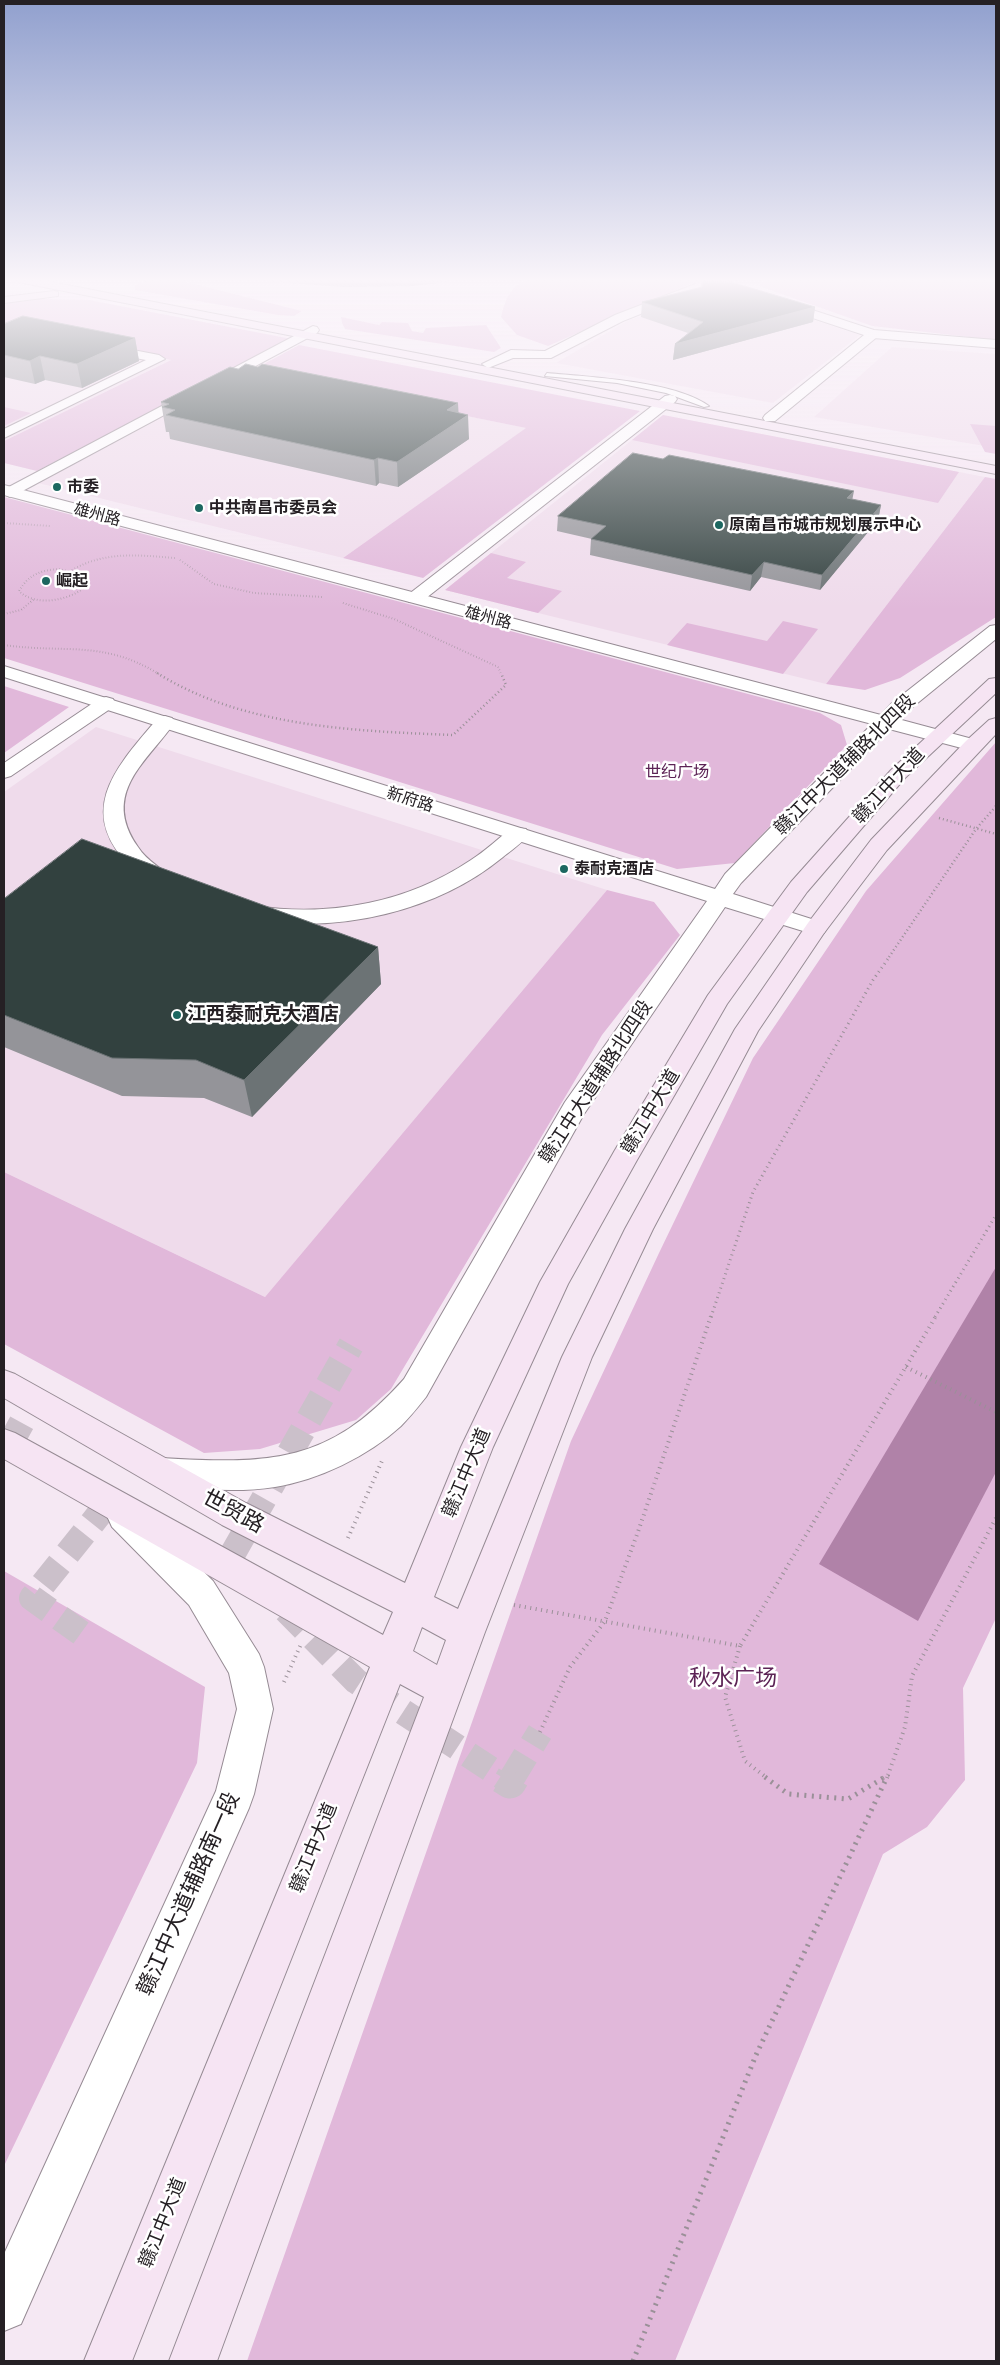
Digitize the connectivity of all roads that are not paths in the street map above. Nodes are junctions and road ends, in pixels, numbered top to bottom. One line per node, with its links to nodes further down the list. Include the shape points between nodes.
1 (96, 389): 10 (street)
2 (201, 389): 13 (street)
3 (601, 389): 7 (main road)
4 (610, 389): 7 (main road)
5 (665, 389): 8 (lane)
6 (805, 389): 9 (street)
7 (666, 402): 8 (main road); 12 (main road); 14 (street)
8 (706, 406): 9 (main road)
9 (770, 418): 11 (main road)
10 (4, 434)
11 (996, 462)
12 (996, 470)
13 (7, 491): 14 (street, 雄州路)
14 (415, 598): 20 (street, 雄州路)
15 (996, 630): 20 (street, 赣江中大道辅路北四段)
16 (4, 671): 18 (street, 新府路)
17 (996, 683): 22 (main road, 赣江中大道)
18 (106, 703): 19 (street, 新府路); 23 (street)
19 (165, 722): 24 (street, 新府路); 25 (street, via 124,772 114,795 120,840 128,853 150,875)
20 (884, 722): 22 (street, 雄州路); 26 (street, 赣江中大道辅路北四段, via 733,879)
21 (985, 734): 22 (street, 雄州路); 29 (main road, 赣江中大道, via 879,845)
22 (938, 736): 28 (main road, 赣江中大道, via 898,774 805,879)
23 (4, 772)
24 (518, 834): 26 (street, 新府路); 27 (street, via 473,869 420,894 370,911 319,918 264,915)
25 (178, 890)
26 (720, 898): 28 (street, 新府路); 32 (street, 赣江中大道辅路北四段, via 574,1109 415,1388 390,1417 329,1456 277,1473 233,1476)
27 (237, 908)
28 (778, 916): 29 (street, 新府路); 34 (main road, 赣江中大道, via 717,1002 555,1282 477,1447)
29 (816, 928): 35 (main road, 赣江中大道, via 747,1030 635,1238 577,1357)
30 (4, 1383): 32 (main road, 世贸路)
31 (4, 1443): 33 (main road)
32 (161, 1472): 34 (main road, 世贸路, via 234,1514)
33 (112, 1504): 36 (main road); 38 (street, 赣江中大道辅路南一段, via 201,1593 246,1667 255,1710 235,1794)
34 (413, 1604): 35 (main road, 世贸路); 36 (main road, 赣江中大道)
35 (467, 1632): 37 (main road, 赣江中大道)
36 (390, 1659): 37 (main road); 39 (main road, 赣江中大道)
37 (445, 1689): 40 (main road, 赣江中大道)
38 (4, 2307)
39 (108, 2361)
40 (193, 2361)

